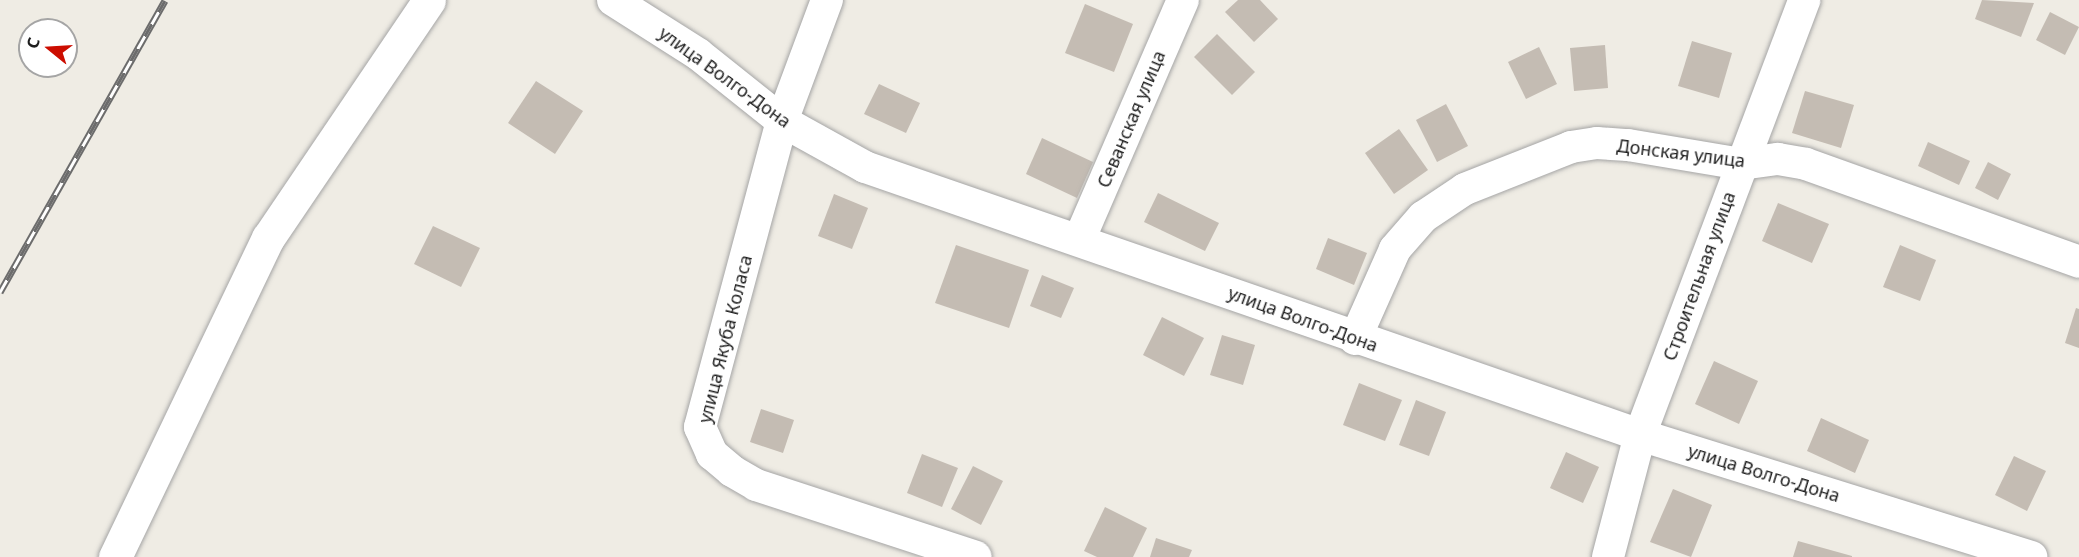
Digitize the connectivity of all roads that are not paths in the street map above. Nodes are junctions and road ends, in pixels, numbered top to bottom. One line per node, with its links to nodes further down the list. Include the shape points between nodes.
1 (429, 0): 12 (street, via 268,238)
2 (613, 0): 6 (street, улица Волго-Дона, via 698,54)
3 (827, 0): 6 (street, улица Якуба Коласа)
4 (1183, 0): 8 (street, Севанская улица)
5 (1804, 0): 7 (street, Строительная улица)
6 (782, 121): 8 (street, улица Волго-Дона, via 865,166); 13 (street, улица Якуба Коласа, via 700,428 712,454 756,485)
7 (1741, 164): 9 (street, Донская улица, via 1778,159 1806,164); 10 (street, Донская улица, via 1597,143 1571,147 1465,189 1423,217 1395,249); 11 (street, Строительная улица)
8 (1080, 238): 10 (street, улица Волго-Дона)
9 (2079, 262)
10 (1354, 339): 11 (street, улица Волго-Дона)
11 (1640, 435): 14 (street, Строительная улица); 15 (street, улица Волго-Дона)
12 (115, 557)
13 (976, 557)
14 (1608, 557)
15 (2031, 557)

